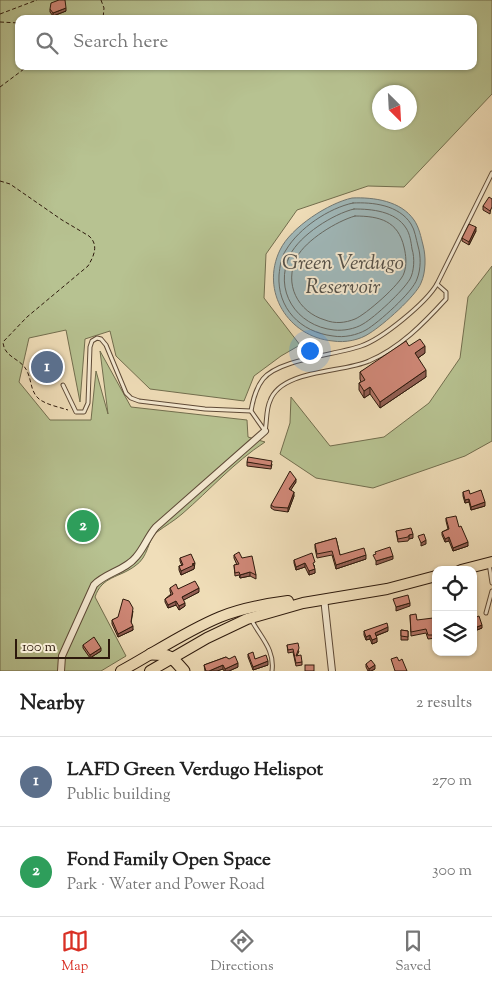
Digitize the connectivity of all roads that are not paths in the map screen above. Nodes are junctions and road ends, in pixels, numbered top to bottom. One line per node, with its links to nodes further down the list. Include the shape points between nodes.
1 (492, 174): 2 (lane)
2 (437, 284): 4 (lane, via 418,305 374,340 284,366 264,377); 5 (lane, via 446,292 446,299 414,332 382,355 358,366 294,378 276,391 269,401)
3 (63, 385): 4 (lane, via 76,412 84,412 90,347 97,338 106,345 131,398 205,409)
4 (251, 411): 5 (lane)
5 (265, 431): 16 (street, via 156,527 136,558 99,580 62,656)
6 (490, 562): 7 (main road); 9 (lane)
7 (476, 566)
8 (432, 577): 11 (main road)
9 (492, 583)
10 (492, 591): 12 (lane)
11 (324, 598): 13 (main road); 14 (main road, via 304,598 243,609 201,626); 21 (street)
12 (486, 614)
13 (251, 618): 15 (main road); 20 (lane, via 270,648)
14 (151, 654): 15 (highway, via 165,654); 17 (main road)
15 (172, 658): 18 (main road); 19 (highway)
16 (61, 671)
17 (121, 671)
18 (150, 671)
19 (184, 671)
20 (272, 671)
21 (332, 671)

